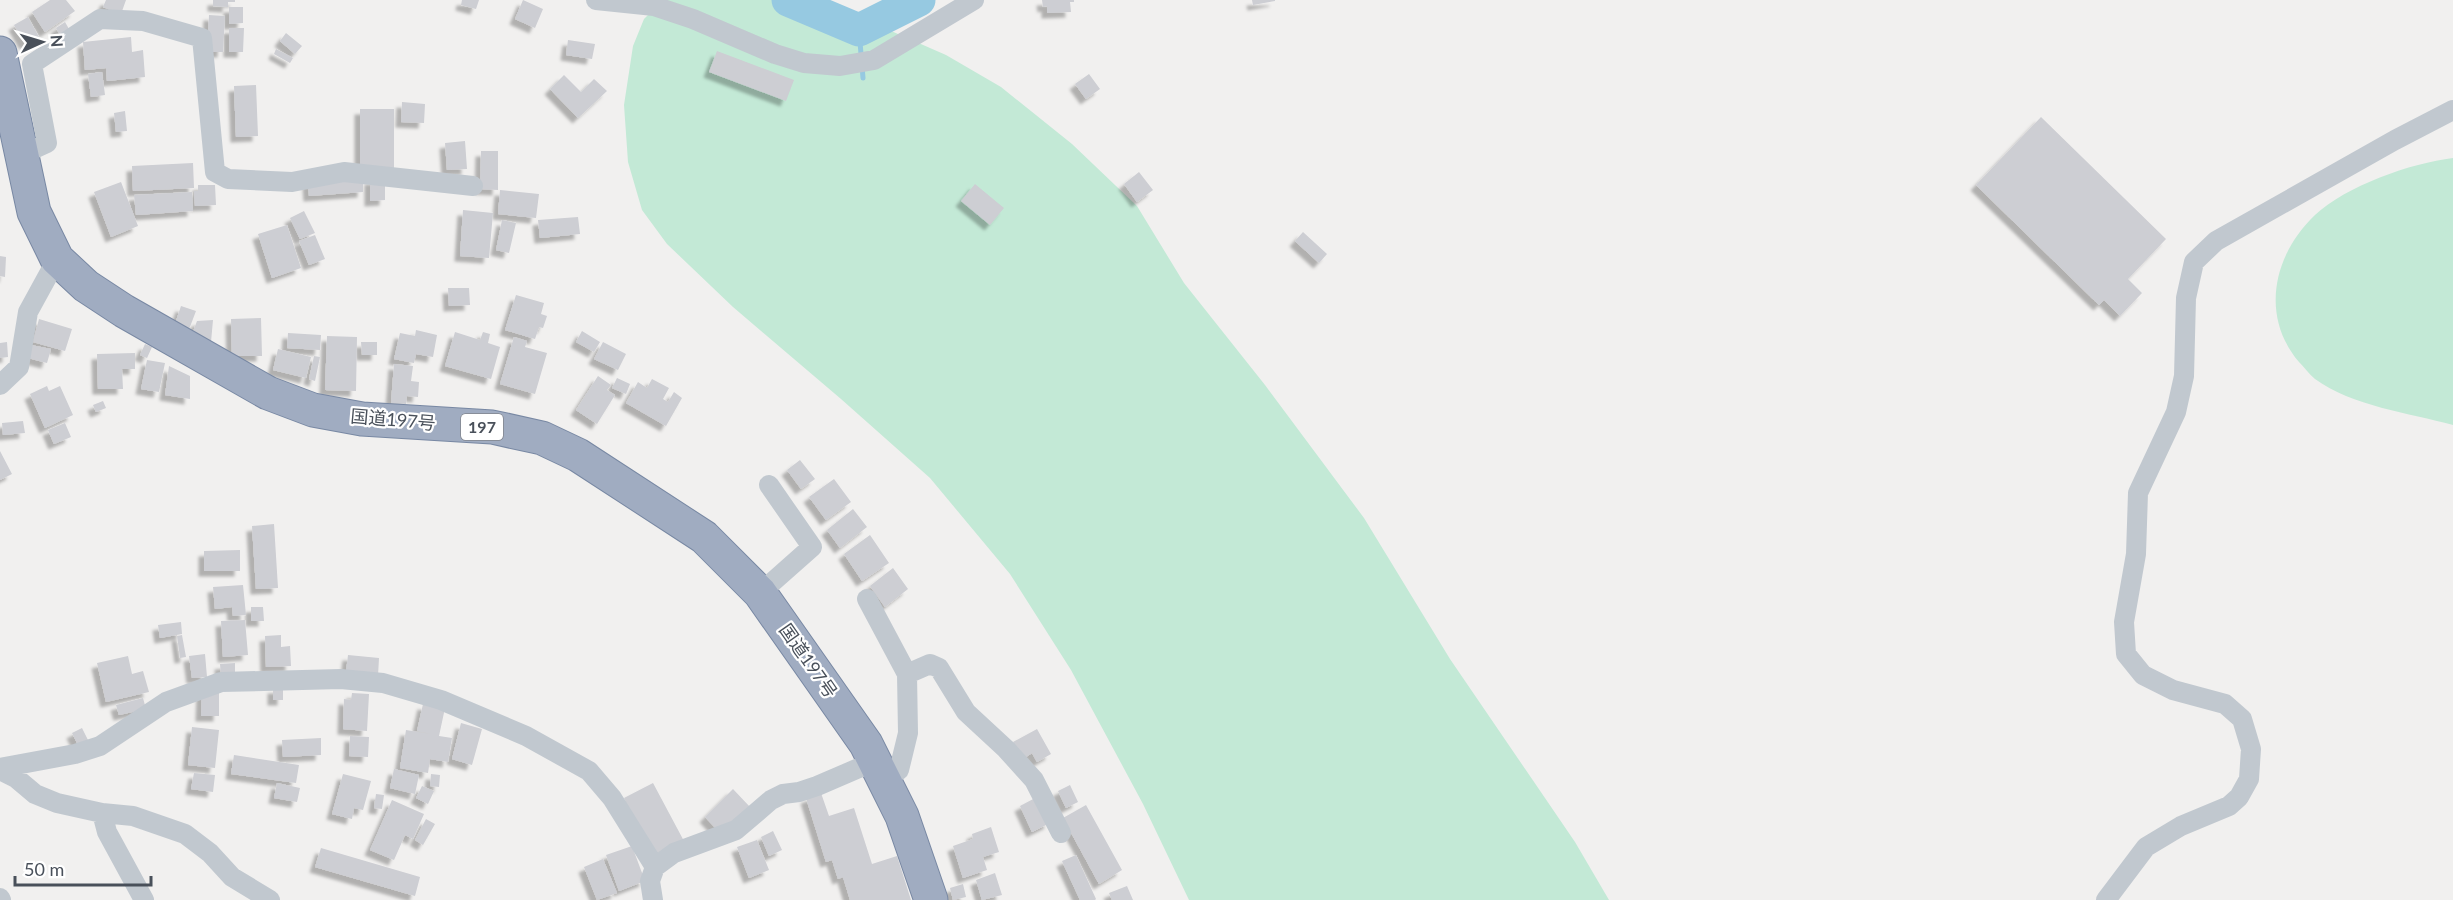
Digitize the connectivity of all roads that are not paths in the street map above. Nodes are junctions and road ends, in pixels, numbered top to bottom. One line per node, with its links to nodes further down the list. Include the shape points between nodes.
1 (596, 0): 2 (street, via 654,6 775,54 804,63 840,66 874,60)
2 (974, 0)
3 (0, 53): 4 (highway, 国道197号 / 197)
4 (6, 103): 6 (highway, 国道197号 / 197)
5 (2453, 110): 23 (street, via 2216,241 2194,262 2186,297 2184,375 2176,412 2138,493 2136,554 2124,622 2126,654 2143,675 2173,690 2225,704 2242,719 2251,749 2249,779 2229,806 2181,826 2146,847)
6 (23, 154): 7 (street, via 47,143 32,64 100,19 143,21 202,38 215,172 228,179 292,182 344,172); 8 (highway, 国道197号 / 197, via 34,212)
7 (473, 186)
8 (57, 260): 9 (street, via 28,312 19,367); 11 (highway, 国道197号 / 197, via 86,286 124,311 268,393 313,410 362,419 492,427 542,438 578,455 704,537)
9 (0, 385)
10 (769, 485): 11 (street, via 812,547)
11 (760, 592): 15 (highway, 国道197号 / 197, via 866,744)
12 (867, 599): 13 (street)
13 (907, 674): 15 (street, via 908,733 899,770); 17 (street, via 930,664 939,668 966,712 1034,780)
14 (0, 769): 16 (street, via 35,794); 18 (street, via 100,746 166,702 221,682 383,682 441,700 526,736 589,771 612,798)
15 (879, 771): 18 (street, via 783,794 736,830 674,853); 22 (highway, 国道197号 / 197, via 903,816)
16 (102, 813): 19 (street, via 107,832); 20 (street, via 133,816 185,834 232,877)
17 (1061, 833)
18 (655, 867): 21 (street, via 650,881)
19 (144, 900)
20 (270, 900)
21 (653, 900)
22 (931, 900)
23 (2106, 900)

